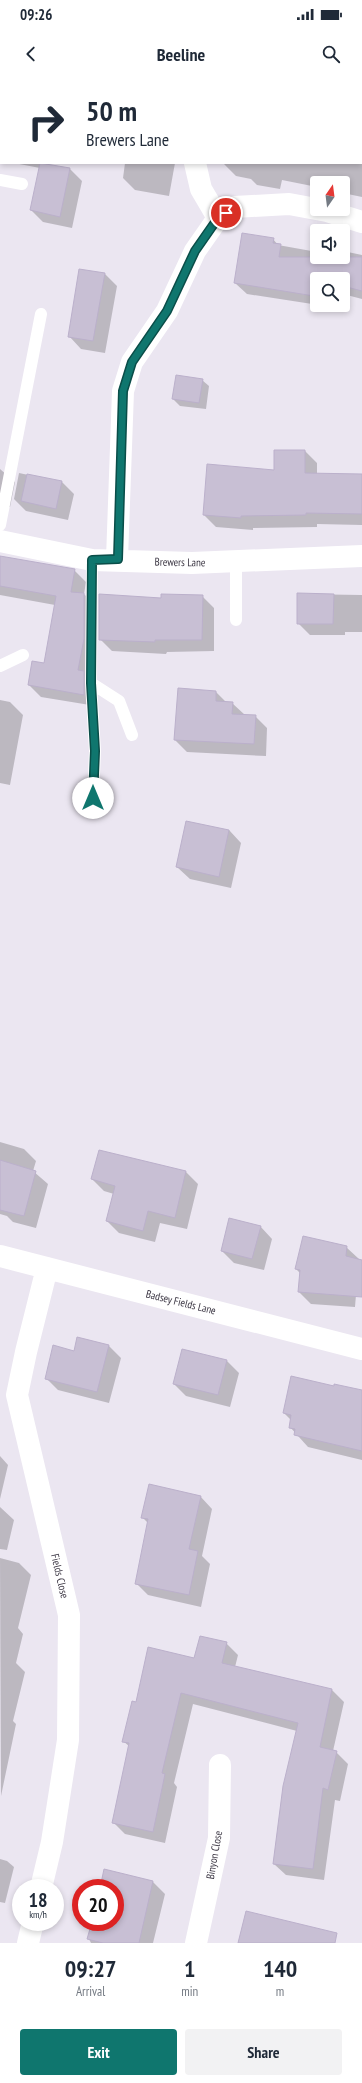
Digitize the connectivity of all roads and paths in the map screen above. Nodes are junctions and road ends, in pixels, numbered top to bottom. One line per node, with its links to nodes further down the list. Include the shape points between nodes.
1 (195, 164): 4 (street, via 201,189)
2 (0, 180): 3 (lane)
3 (22, 184)
4 (218, 218): 5 (street, via 235,207 289,204 327,211); 10 (street, via 195,251 167,311 132,362 123,391)
5 (362, 222)
6 (41, 314): 7 (lane)
7 (0, 525)
8 (0, 541): 11 (street, Brewers Lane)
9 (362, 556): 12 (street, Brewers Lane)
10 (118, 559): 11 (street, Brewers Lane); 12 (street, Brewers Lane, via 192,563)
11 (92, 560): 16 (lane)
12 (236, 562): 13 (lane)
13 (236, 620)
14 (23, 655): 15 (lane)
15 (0, 666)
16 (91, 683): 17 (lane, via 119,701); 18 (lane, via 95,751)
17 (132, 735)
18 (93, 798)
19 (0, 1256): 20 (street, Badsey Fields Lane)
20 (47, 1268): 21 (street, Badsey Fields Lane); 23 (street, Fields Close, via 17,1396 69,1616 68,1740 52,1842)
21 (362, 1349)
22 (220, 1765): 26 (street, Binyon Close, via 219,1838)
23 (43, 1879)
24 (31, 1931): 25 (street)
25 (28, 1943)
26 (196, 1943)

